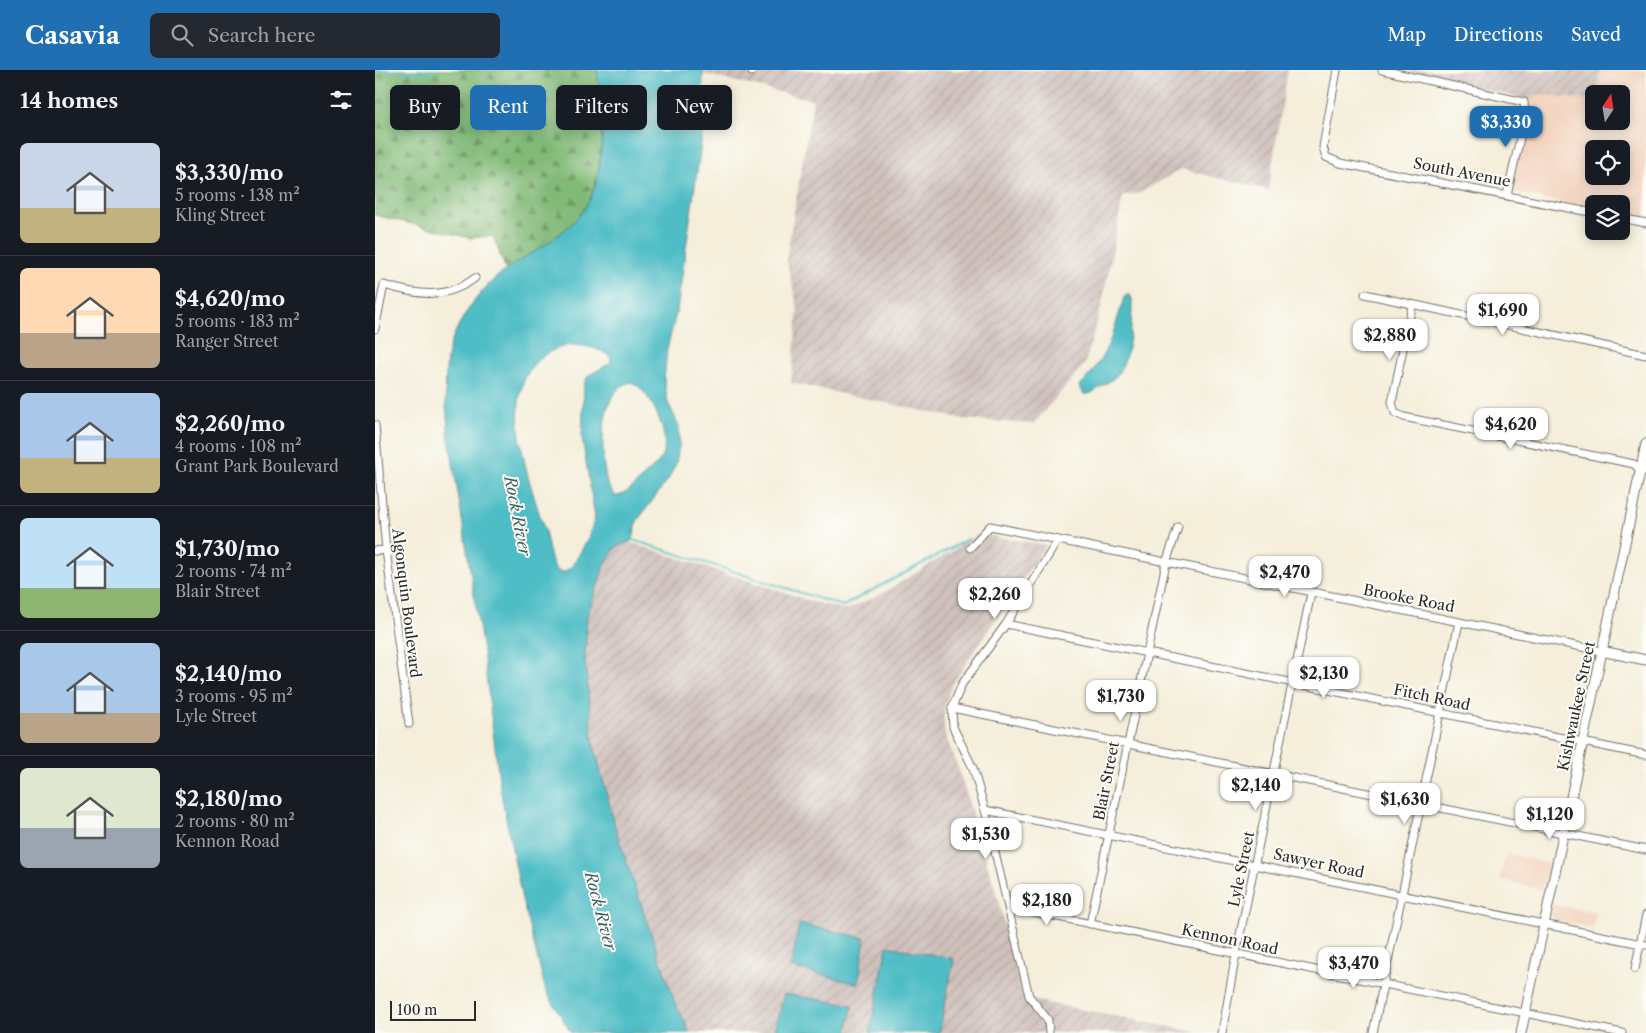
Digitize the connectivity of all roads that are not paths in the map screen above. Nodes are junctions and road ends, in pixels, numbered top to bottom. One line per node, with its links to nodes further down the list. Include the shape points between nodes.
1 (1337, 70): 3 (street, South Avenue, via 1323,147 1326,157 1340,163)
2 (1383, 70): 3 (street, via 1524,102 1525,116)
3 (1507, 195): 4 (street, South Avenue)
4 (1585, 211)
5 (1630, 220): 6 (street)
6 (1646, 223)
7 (475, 278): 10 (street, via 450,292 419,292 384,285)
8 (1365, 294): 9 (street)
9 (1412, 306): 11 (street); 15 (street, via 1392,402 1395,413 1634,464)
10 (375, 329)
11 (1646, 355)
12 (375, 425): 14 (street, Algonquin Boulevard)
13 (1646, 444): 15 (street, Kishwaukee Street)
14 (376, 453): 19 (street, Algonquin Boulevard)
15 (1643, 470): 25 (street, Kishwaukee Street)
16 (1177, 527): 21 (street, Blair Street)
17 (1058, 540): 18 (street, Brooke Road, via 990,526); 21 (street, Brooke Road); 24 (street)
18 (970, 548)
19 (386, 550): 20 (street); 31 (street, Algonquin Boulevard)
20 (375, 551)
21 (1166, 562): 22 (street, Brooke Road); 26 (street, Blair Street)
22 (1311, 593): 23 (street, Brooke Road); 28 (street, Lyle Street)
23 (1459, 622): 25 (street, Brooke Road); 30 (street)
24 (1006, 624): 26 (street, Fitch Road); 29 (street, via 962,684)
25 (1601, 651): 27 (street, Brooke Road); 32 (street, Kishwaukee Street)
26 (1147, 652): 28 (street, Fitch Road); 33 (street, Blair Street)
27 (1646, 660)
28 (1293, 682): 30 (street, Fitch Road); 35 (street, Lyle Street)
29 (952, 708): 33 (street); 37 (street, via 953,727 973,768)
30 (1440, 712): 32 (street, Fitch Road); 36 (street)
31 (409, 724)
32 (1583, 742): 34 (street, Fitch Road); 38 (street, Kishwaukee Street)
33 (1128, 743): 35 (street); 39 (street, Blair Street)
34 (1646, 755)
35 (1274, 774): 36 (street); 41 (street, Lyle Street)
36 (1421, 803): 38 (street); 42 (street)
37 (985, 810): 39 (street, Sawyer Road); 43 (street)
38 (1563, 832): 40 (street); 46 (street, Kishwaukee Street)
39 (1109, 835): 41 (street, Sawyer Road); 45 (street, Blair Street)
40 (1646, 850)
41 (1257, 864): 42 (street, Sawyer Road); 48 (street, Lyle Street)
42 (1402, 894): 46 (street, Sawyer Road); 50 (street)
43 (1009, 907): 45 (street, Kennon Road); 52 (street, via 1029,996 1048,1020)
44 (1646, 915): 47 (street)
45 (1090, 924): 48 (street, Kennon Road)
46 (1544, 924): 47 (street, Sawyer Road); 51 (street, Kishwaukee Street)
47 (1643, 944): 49 (street)
48 (1237, 954): 50 (street, Kennon Road); 53 (street, Lyle Street)
49 (1635, 969)
50 (1383, 984): 51 (street, Kennon Road); 54 (street)
51 (1525, 1014): 55 (street, Kishwaukee Street); 56 (street, Kennon Road)
52 (1049, 1033)
53 (1222, 1033)
54 (1373, 1033)
55 (1521, 1033)
56 (1622, 1033)

